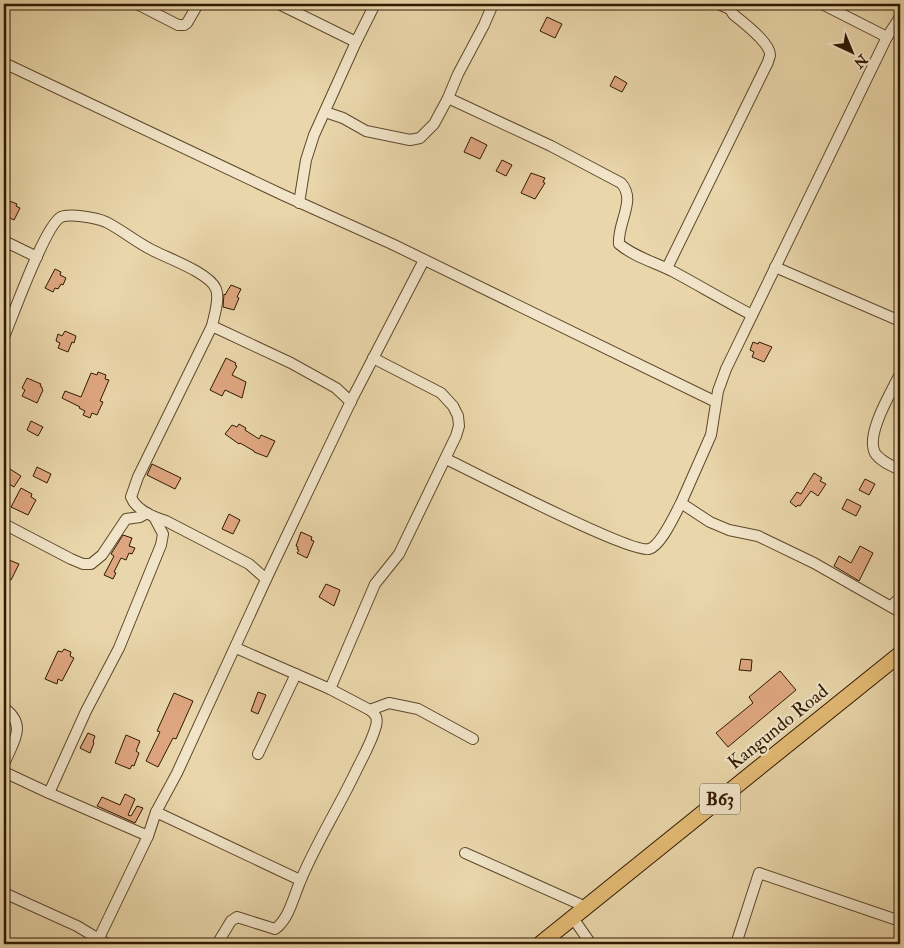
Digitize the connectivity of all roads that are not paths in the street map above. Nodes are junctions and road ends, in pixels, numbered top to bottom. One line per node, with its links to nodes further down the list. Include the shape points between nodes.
1 (137, 4): 2 (street, via 184,26)
2 (198, 4)
3 (279, 4): 11 (street)
4 (375, 4): 11 (street)
5 (492, 4): 13 (street)
6 (718, 4): 8 (street)
7 (822, 4): 10 (street)
8 (730, 6): 19 (street, via 733,14 764,42 770,54)
9 (900, 17): 10 (street)
10 (887, 37): 20 (street)
11 (356, 42): 14 (street)
12 (4, 63): 15 (street)
13 (448, 98): 14 (street, via 428,133 410,140 366,131); 19 (street, via 621,183 628,198 618,236 619,244 640,259)
14 (325, 112): 15 (street, via 306,160)
15 (299, 203): 18 (street)
16 (4, 241): 17 (street)
17 (37, 257): 23 (street, via 44,240 62,216 104,222 210,281 218,295); 24 (street)
18 (424, 260): 25 (street); 28 (street)
19 (667, 268): 21 (street)
20 (775, 268): 21 (street); 22 (street)
21 (752, 315): 28 (street, via 726,369)
22 (900, 321)
23 (212, 326): 27 (street, via 291,362 336,388); 32 (street, via 131,497 136,506)
24 (4, 337)
25 (373, 358): 27 (street); 29 (street, via 441,394 453,406 459,426)
26 (900, 374): 30 (street, via 882,412 872,444 882,460)
27 (351, 402): 34 (street)
28 (716, 402): 31 (street, via 711,435)
29 (446, 459): 31 (street, via 610,538 644,550 651,549 660,540); 41 (street, via 399,554 375,584)
30 (900, 470)
31 (681, 503): 36 (street, via 710,522 769,541 814,563)
32 (150, 515): 33 (street, via 126,519 102,555 91,564 83,564); 34 (street, via 249,564); 48 (street, via 163,534 161,545 119,648)
33 (4, 524)
34 (266, 580): 38 (street)
35 (900, 598): 36 (street)
36 (891, 606): 37 (street)
37 (900, 612)
38 (236, 648): 40 (street); 49 (street)
39 (900, 654): 54 (highway, Kangundo Road / B63)
40 (296, 674): 41 (street); 45 (street)
41 (330, 689): 43 (street)
42 (4, 708): 46 (street, via 17,723 17,734)
43 (370, 710): 44 (street, via 389,703 418,709); 52 (street, via 377,719 376,726)
44 (473, 740)
45 (258, 754)
46 (4, 764)
47 (4, 772): 48 (street)
48 (49, 793): 50 (street)
49 (156, 812): 50 (street); 52 (street)
50 (148, 836): 57 (street)
51 (465, 853): 54 (street)
52 (300, 880): 58 (street, via 285,918 275,930 237,917)
53 (4, 893): 57 (street, via 77,926)
54 (586, 907): 55 (highway, Kangundo Road / B63)
55 (573, 918): 59 (highway, Kangundo Road / B63); 60 (street)
56 (900, 921): 61 (street, via 759,872)
57 (100, 942)
58 (217, 944)
59 (540, 944)
60 (591, 944)
61 (736, 944)

